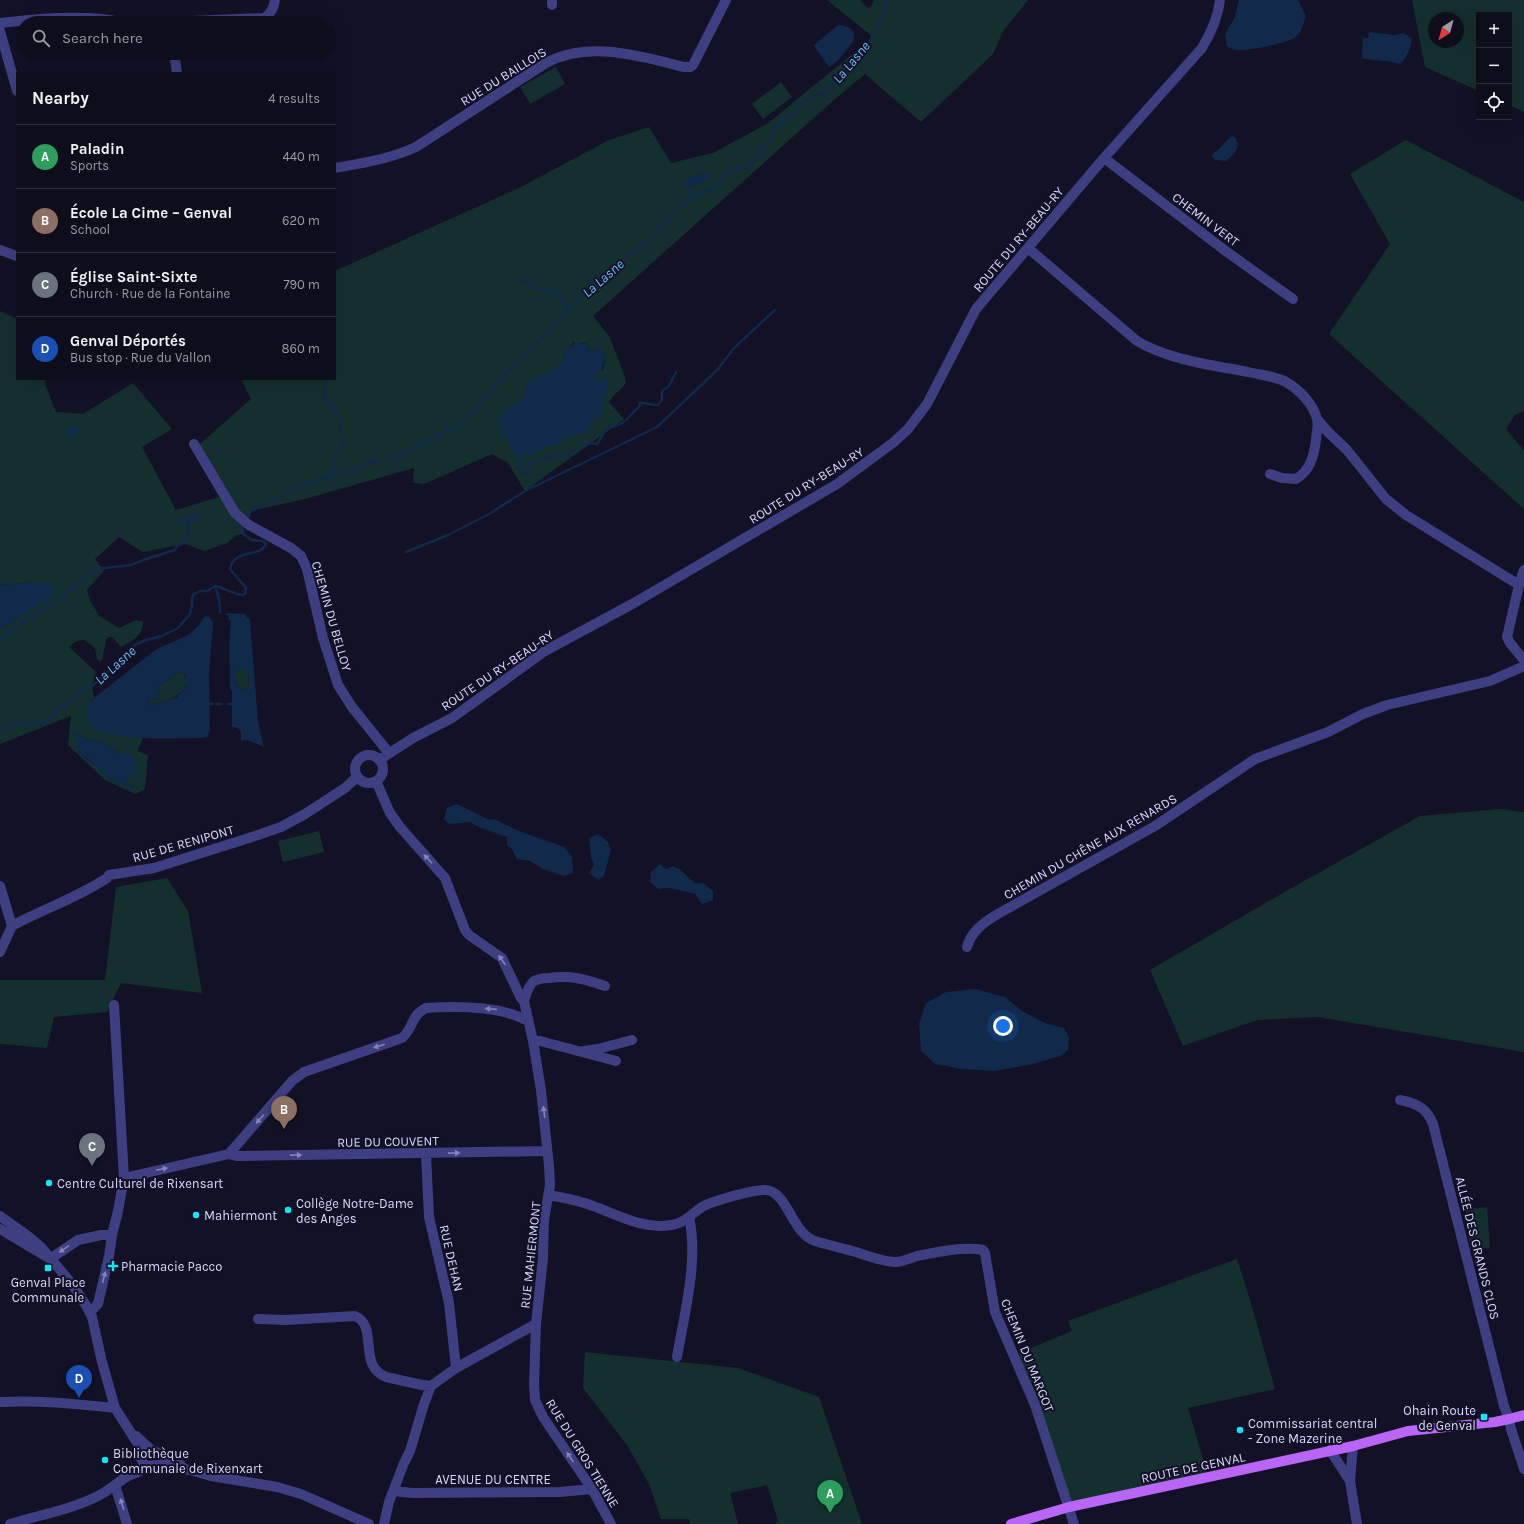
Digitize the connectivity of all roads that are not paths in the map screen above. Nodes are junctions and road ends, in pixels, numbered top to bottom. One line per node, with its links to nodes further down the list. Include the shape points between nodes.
1 (275, 0): 4 (street, via 274,7)
2 (726, 0): 12 (street, RUE DU BAILLOIS, via 690,67 611,51 555,58 416,147 380,160)
3 (1220, 0): 11 (street, ROUTE DU RY-BEAU-RY, via 1214,24 1202,48)
4 (267, 16)
5 (16, 22): 6 (street)
6 (0, 23)
7 (0, 32): 10 (street)
8 (175, 60): 9 (street)
9 (177, 72)
10 (16, 88)
11 (1104, 158): 13 (street, ROUTE DU RY-BEAU-RY); 16 (street, CHEMIN VERT)
12 (336, 168)
13 (1028, 248): 17 (street, via 1142,344 1176,357 1278,378 1294,387 1305,398); 24 (street, ROUTE DU RY-BEAU-RY, via 976,309 927,404 908,429 894,442 837,484 639,601 545,651 452,718)
14 (0, 250): 15 (street)
15 (16, 256)
16 (1293, 300)
17 (1318, 420): 19 (street, via 1312,459 1307,471 1296,479); 21 (street, via 1347,450 1386,499 1406,515)
18 (194, 444): 24 (street, CHEMIN DU BELLOY, via 235,513 249,525 301,556 307,569 323,638 338,685)
19 (1270, 474)
20 (1524, 570): 21 (street)
21 (1519, 585): 22 (street, via 1507,637)
22 (1524, 660)
23 (1524, 666): 30 (street, CHEMIN DU CHÊNE AUX RENARDS, via 1500,678 1387,705 1328,732 1256,759 1149,829 996,915 981,925)
24 (389, 753): 25 (street, ROUTE DU RY-BEAU-RY)
25 (379, 760): 26 (street, via 371,755 358,759 355,768); 27 (street, via 382,771)
26 (357, 777): 27 (street, via 366,782); 29 (street, RUE DE RENIPONT, via 345,788 305,814 281,826 154,868 109,875 81,894)
27 (376, 781): 33 (street, RUE MAHIERMONT, one-way to 27, via 502,958 465,930 446,878 400,828 390,813)
28 (0, 886): 29 (street)
29 (12, 926): 31 (street)
30 (967, 947)
31 (0, 952)
32 (605, 986): 33 (street, via 576,977 542,978 530,985)
33 (524, 1001): 35 (street, RUE MAHIERMONT)
34 (114, 1005): 44 (street)
35 (528, 1020): 37 (street, RUE MAHIERMONT); 42 (street, one-way to 42, via 500,1010 426,1008 415,1016 402,1038 304,1072 292,1081)
36 (632, 1040): 38 (street)
37 (533, 1041): 38 (street); 41 (street, RUE MAHIERMONT, one-way to 37, via 545,1118)
38 (580, 1051): 39 (street)
39 (616, 1061)
40 (1400, 1100): 60 (street, ALLÉE DES GRANDS CLOS, via 1422,1108 1433,1124 1496,1377)
41 (547, 1151): 43 (street, RUE DU COUVENT, one-way to 41); 45 (street, RUE MAHIERMONT)
42 (229, 1154): 43 (street, RUE DU COUVENT, one-way to 43); 44 (street, RUE DU COUVENT, one-way to 42)
43 (426, 1154): 55 (street, RUE DEHAN, via 429,1217 449,1302)
44 (124, 1178): 49 (street)
45 (549, 1195): 47 (street, via 578,1201 648,1225 671,1225); 53 (street, RUE MAHIERMONT, via 544,1220)
46 (0, 1216): 50 (street, via 41,1247)
47 (689, 1218): 54 (street, via 692,1235 690,1286); 69 (street, CHEMIN DU MARGOT, via 703,1206 740,1194 766,1190 779,1198 798,1227 809,1238 879,1259 896,1262 945,1251 983,1250 994,1312 1035,1405)
48 (0, 1229): 50 (street)
49 (112, 1235): 50 (street, one-way to 50, via 78,1240); 51 (street, one-way to 49, via 98,1304)
50 (50, 1259): 51 (street, via 72,1284)
51 (90, 1312): 58 (street)
52 (258, 1319): 56 (street, via 355,1316 366,1325 370,1357 376,1371 386,1377)
53 (536, 1324): 55 (street, RUE MAHIERMONT); 67 (street, RUE DU GROS TIENNE, one-way to 53, via 546,1423 536,1404)
54 (677, 1357)
55 (456, 1368): 56 (street, RUE MAHIERMONT)
56 (431, 1386): 68 (street)
57 (0, 1402): 58 (street, via 64,1402)
58 (115, 1408): 63 (street)
59 (1524, 1415): 60 (main road, ROUTE DE GENVAL)
60 (1509, 1419): 61 (main road, ROUTE DE GENVAL, via 1420,1429); 64 (street, ALLÉE DES GRANDS CLOS)
61 (1353, 1446): 62 (main road, ROUTE DE GENVAL); 65 (street)
62 (1330, 1450): 65 (street); 69 (main road, ROUTE DE GENVAL)
63 (148, 1458): 66 (street); 72 (street, via 211,1476 277,1487 301,1494)
64 (1524, 1469)
65 (1350, 1481): 77 (street)
66 (115, 1485): 70 (street, via 73,1506); 71 (street, one-way to 66)
67 (592, 1489): 68 (street, AVENUE DU CENTRE, via 552,1492); 74 (street, RUE DU GROS TIENNE)
68 (394, 1491): 73 (street)
69 (1069, 1507): 75 (main road, ROUTE DE GENVAL); 76 (street)
70 (10, 1524)
71 (127, 1524)
72 (369, 1524)
73 (384, 1524)
74 (611, 1524)
75 (1011, 1524)
76 (1074, 1524)
77 (1357, 1524)

